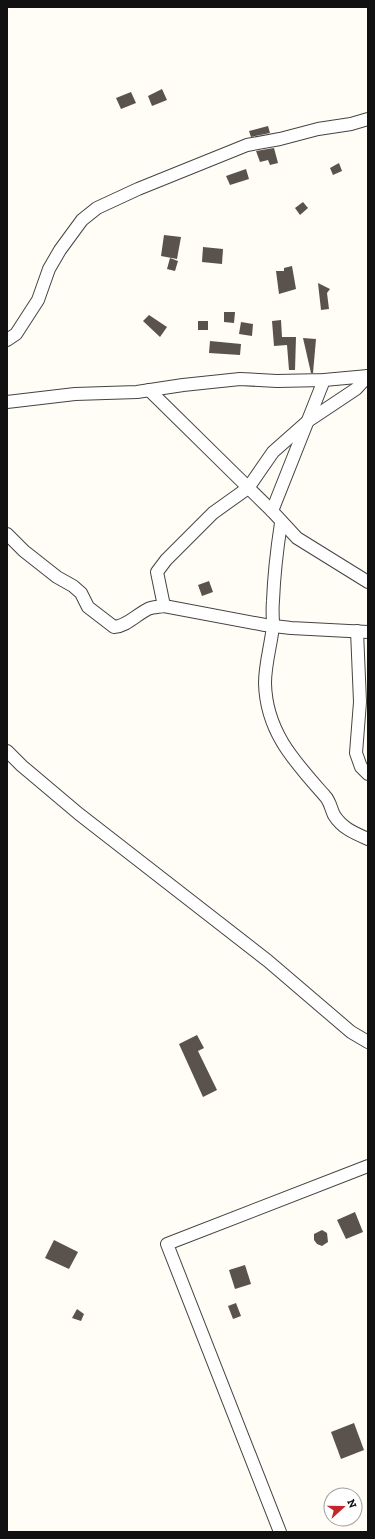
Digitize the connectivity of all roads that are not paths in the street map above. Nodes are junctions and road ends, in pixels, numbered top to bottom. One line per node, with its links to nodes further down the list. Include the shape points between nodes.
1 (368, 119): 2 (street, via 247,145 97,208 82,220 60,250 49,269 38,300 16,334)
2 (7, 340)
3 (366, 374): 4 (street); 7 (street, via 356,389)
4 (324, 380): 5 (street, via 240,379); 7 (street)
5 (149, 390): 6 (street, via 75,394); 8 (street)
6 (10, 404)
7 (308, 421): 8 (street, via 273,452); 9 (street)
8 (248, 488): 9 (street); 13 (street, via 213,513 157,572)
9 (272, 511): 10 (street)
10 (281, 523): 12 (street, via 297,538); 14 (street)
11 (7, 534): 13 (street, via 57,577 74,586 88,607 114,627 149,608)
12 (368, 582)
13 (164, 606): 14 (street)
14 (272, 626): 15 (street); 20 (street, via 265,682 268,708 279,737 291,757 327,798 340,824 350,832)
15 (362, 631): 19 (street, via 356,753 361,767)
16 (7, 751): 18 (street)
17 (7, 759): 18 (street)
18 (22, 766): 21 (street, via 79,814 268,962 351,1032)
19 (368, 774)
20 (368, 839)
21 (368, 1042)
22 (368, 1166): 23 (street, via 167,1244)
23 (280, 1532)

